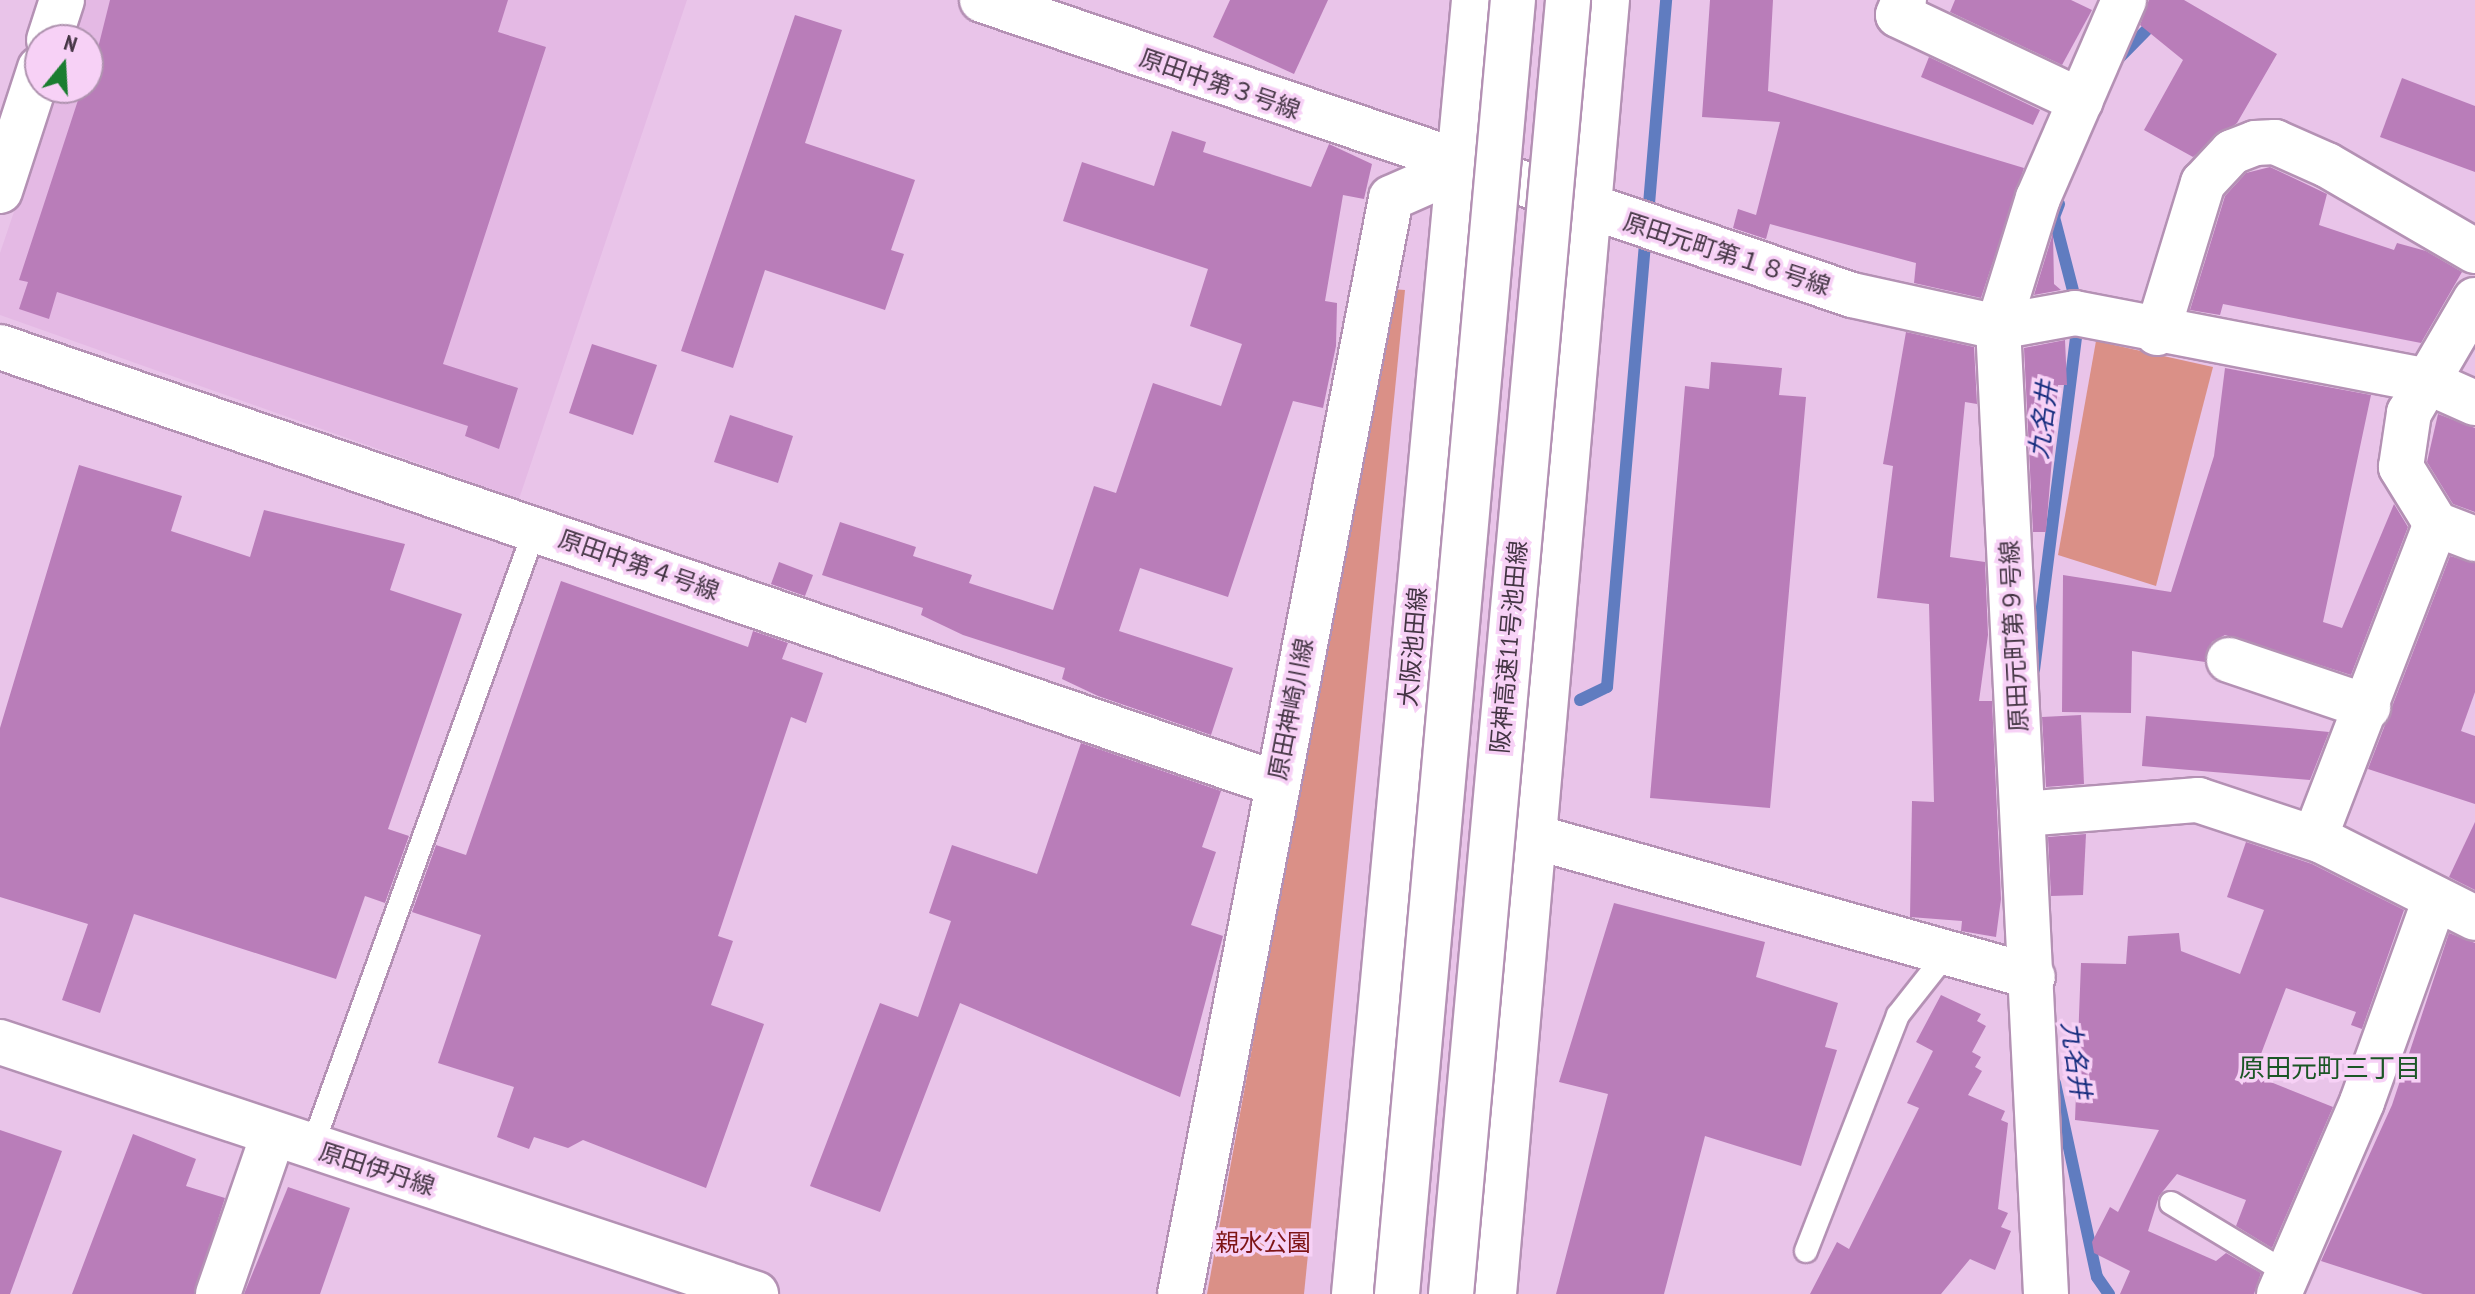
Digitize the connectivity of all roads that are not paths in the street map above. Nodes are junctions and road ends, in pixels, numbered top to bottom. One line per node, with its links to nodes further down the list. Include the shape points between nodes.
1 (62, 0): 9 (main road)
2 (982, 0): 12 (main road, 原田中第３号線)
3 (1474, 0): 12 (main road, 大阪池田線)
4 (1513, 0): 44 (main road, bridge)
5 (1568, 0): 45 (main road, 阪神高速11号池田線, bridge)
6 (1607, 0): 14 (main road)
7 (1904, 0): 10 (main road, via 1898,15)
8 (2124, 0): 10 (main road, 原田元町第９号線)
9 (54, 24)
10 (2081, 101): 17 (main road, 原田元町第９号線, via 2038,198)
11 (28, 104): 13 (main road)
12 (1459, 168): 14 (main road, 原田元町第１８号線); 26 (main road, 原田神崎川線, via 1391,198); 43 (main road, 大阪池田線)
13 (0, 191)
14 (1601, 213): 17 (main road, 原田元町第１８号線, via 1852,295); 28 (main road)
15 (2475, 251): 18 (main road, via 2327,165 2275,142 2255,143 2232,152 2203,183)
16 (2475, 300): 20 (main road)
17 (1998, 327): 18 (main road, via 2075,313); 27 (main road, 原田元町第９号線)
18 (2157, 333): 20 (main road)
19 (0, 347): 22 (main road, 原田中第４号線)
20 (2423, 380): 21 (main road); 23 (main road, via 2401,467)
21 (2475, 403)
22 (535, 529): 26 (main road, 原田中第４号線); 35 (lane)
23 (2456, 532): 25 (main road)
24 (2229, 660): 25 (main road)
25 (2368, 707): 29 (main road)
26 (1277, 784): 42 (main road, 原田神崎川線)
27 (2023, 814): 29 (main road, via 2198,800); 33 (main road, 原田元町第９号線)
28 (1535, 837): 32 (main road); 46 (main road)
29 (2315, 837): 30 (main road)
30 (2435, 899): 31 (main road); 38 (main road, via 2362,1102)
31 (2475, 918)
32 (1947, 953): 33 (main road); 37 (lane, via 1898,1015)
33 (2033, 977): 39 (main road, 原田元町第９号線)
34 (0, 1042): 35 (main road, 原田伊丹線)
35 (292, 1141): 40 (main road); 41 (main road, 原田伊丹線)
36 (2171, 1203): 38 (lane)
37 (1806, 1251)
38 (2283, 1284)
39 (2047, 1292)
40 (218, 1294)
41 (756, 1294)
42 (1180, 1294)
43 (1354, 1294)
44 (1397, 1294)
45 (1451, 1294)
46 (1494, 1294)

